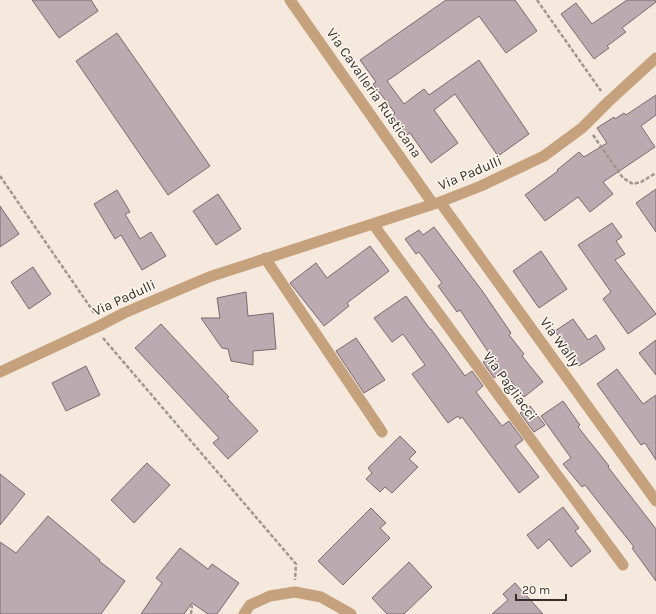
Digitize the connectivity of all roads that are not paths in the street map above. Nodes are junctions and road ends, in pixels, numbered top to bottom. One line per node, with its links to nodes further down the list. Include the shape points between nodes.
1 (290, 0): 3 (street, Via Cavalleria Rusticana)
2 (656, 58): 3 (street, Via Padulli, via 582,128 544,156 481,186)
3 (436, 203): 4 (street, Via Padulli); 8 (street, Via Wally)
4 (373, 224): 5 (street, Via Padulli); 9 (street, Via Pagliacci)
5 (265, 258): 6 (street, Via Padulli, via 208,277 124,313); 7 (street)
6 (0, 372)
7 (382, 432)
8 (656, 501)
9 (623, 565)
10 (244, 614): 11 (street, via 250,605 270,596 295,592 322,597)
11 (351, 614)

